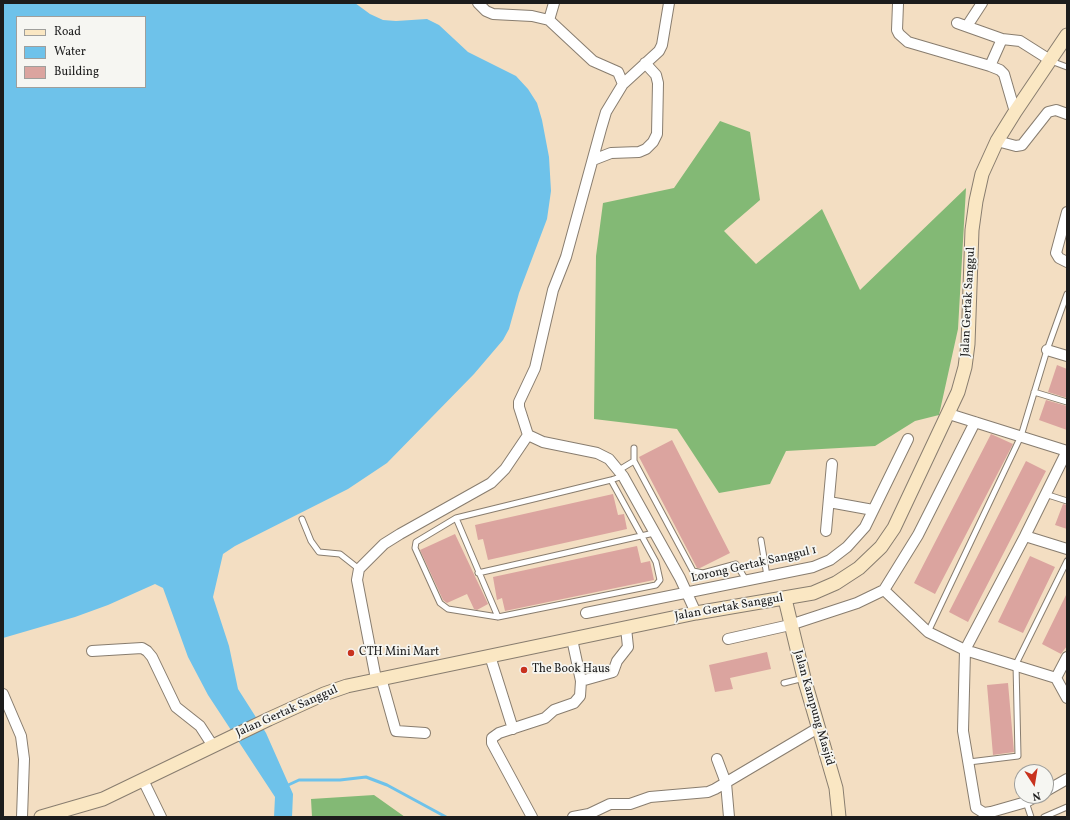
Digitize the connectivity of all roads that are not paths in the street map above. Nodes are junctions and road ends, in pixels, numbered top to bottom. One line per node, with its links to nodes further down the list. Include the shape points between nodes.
1 (478, 3): 6 (street, via 493,14 532,16)
2 (554, 3): 6 (street)
3 (669, 3): 12 (street, via 662,45)
4 (982, 3): 8 (street)
5 (898, 4): 13 (street, via 897,30 908,42)
6 (550, 20): 15 (street, via 593,61 618,72)
7 (957, 23): 8 (street)
8 (967, 26): 10 (street)
9 (1067, 35): 11 (main road, Jalan Gertak Sanggul)
10 (1002, 39): 11 (street, via 1020,41); 13 (street)
11 (1050, 60): 14 (lane); 16 (main road, Jalan Gertak Sanggul)
12 (645, 62): 15 (street); 19 (street, via 656,75 658,83 657,134 653,142 639,152 611,153)
13 (990, 66): 16 (street, via 1004,74)
14 (1067, 67)
15 (623, 84): 19 (street, via 606,112)
16 (1015, 112): 18 (main road, Jalan Gertak Sanggul)
17 (1067, 114): 18 (street, via 1056,110 1048,112 1022,145)
18 (997, 141): 28 (main road, Jalan Gertak Sanggul, via 982,174 976,201 972,230 968,344 965,367)
19 (593, 160): 30 (street, via 566,257 556,280 535,368 519,402)
20 (1067, 213): 21 (street, via 1057,256)
21 (1067, 262)
22 (1067, 294): 23 (lane)
23 (1064, 310): 24 (lane)
24 (1047, 350): 25 (street); 26 (lane)
25 (1067, 356)
26 (1034, 392): 27 (lane); 31 (lane)
27 (1067, 402)
28 (949, 414): 29 (street); 58 (main road, Jalan Gertak Sanggul, via 897,522 881,548 860,568 836,583 812,593)
29 (975, 422): 31 (street); 56 (street, via 918,535)
30 (528, 435): 37 (street, via 543,442 604,455); 52 (street, via 505,469 491,483 389,540)
31 (1021, 436): 34 (street); 64 (lane)
32 (908, 439): 42 (street, Lorong Gertak Sanggul 1)
33 (634, 448): 35 (lane)
34 (1067, 451): 39 (street)
35 (634, 461): 37 (lane); 55 (lane, via 693,571 703,573 736,564)
36 (832, 464): 41 (street)
37 (621, 473): 38 (lane); 46 (street)
38 (611, 480): 43 (lane); 47 (lane)
39 (1045, 494): 40 (lane); 48 (street)
40 (1067, 501)
41 (829, 502): 42 (street); 45 (street)
42 (873, 510): 54 (street, Lorong Gertak Sanggul 1, via 865,527 847,547 830,560 813,567)
43 (456, 518): 53 (lane); 61 (lane, via 416,542 415,548 443,606)
44 (302, 519): 52 (lane, via 311,541 319,552 340,554)
45 (826, 531)
46 (654, 533): 47 (lane); 57 (street)
47 (642, 536): 53 (lane); 61 (lane, via 656,562 660,580 656,585)
48 (1025, 536): 50 (street); 67 (street)
49 (761, 540): 54 (lane)
50 (1067, 549)
51 (1067, 561): 71 (lane)
52 (359, 569): 74 (street, via 357,580)
53 (478, 573): 61 (lane)
54 (767, 576): 55 (street, Lorong Gertak Sanggul 1)
55 (746, 580): 57 (street, Lorong Gertak Sanggul 1)
56 (884, 590): 62 (street, via 857,603); 64 (street)
57 (687, 593): 59 (street, Lorong Gertak Sanggul 1); 60 (street)
58 (785, 599): 60 (main road, Jalan Gertak Sanggul); 62 (main road, Jalan Kampung Masjid)
59 (586, 613)
60 (696, 613): 63 (main road, Jalan Gertak Sanggul)
61 (498, 617)
62 (790, 625): 66 (street); 72 (main road, Jalan Kampung Masjid)
63 (626, 628): 65 (main road, Jalan Gertak Sanggul); 75 (street, via 628,647 617,661 613,672)
64 (928, 632): 67 (street)
65 (572, 639): 69 (main road, Jalan Gertak Sanggul); 75 (street)
66 (728, 639)
67 (965, 650): 71 (street); 84 (street, via 963,731)
68 (92, 651): 82 (street, via 142,648 147,651 176,707 200,726)
69 (490, 656): 74 (main road, Jalan Gertak Sanggul); 79 (street)
70 (1067, 657): 73 (street)
71 (1016, 664): 73 (street); 84 (lane, via 1018,756)
72 (804, 678): 76 (lane); 80 (main road, Jalan Kampung Masjid)
73 (1056, 678): 78 (street)
74 (378, 679): 81 (street, via 394,728); 82 (main road, Jalan Gertak Sanggul, via 324,694)
75 (581, 681): 79 (street, via 581,692 574,703 558,708 545,718)
76 (784, 683)
77 (3, 696): 92 (street, via 21,736 24,759)
78 (1067, 698)
79 (513, 728): 95 (street, via 493,736 492,743)
80 (818, 728): 87 (street); 98 (main road, Jalan Kampung Masjid, via 836,788)
81 (425, 733)
82 (213, 746): 86 (main road, Jalan Gertak Sanggul)
83 (717, 759): 87 (street)
84 (969, 762): 89 (street, via 976,808 984,813)
85 (1067, 779): 88 (street)
86 (143, 780): 93 (main road, Jalan Gertak Sanggul, via 103,799); 94 (street)
87 (726, 783): 96 (street, via 708,792 650,797 630,804 610,804 589,814); 97 (street)
88 (1054, 786)
89 (1018, 804)
90 (1027, 804): 99 (lane)
91 (1067, 807): 100 (lane)
92 (22, 817)
93 (40, 817)
94 (161, 817)
95 (532, 817)
96 (573, 817)
97 (729, 817)
98 (839, 817)
99 (1031, 817)
100 (1044, 817)

